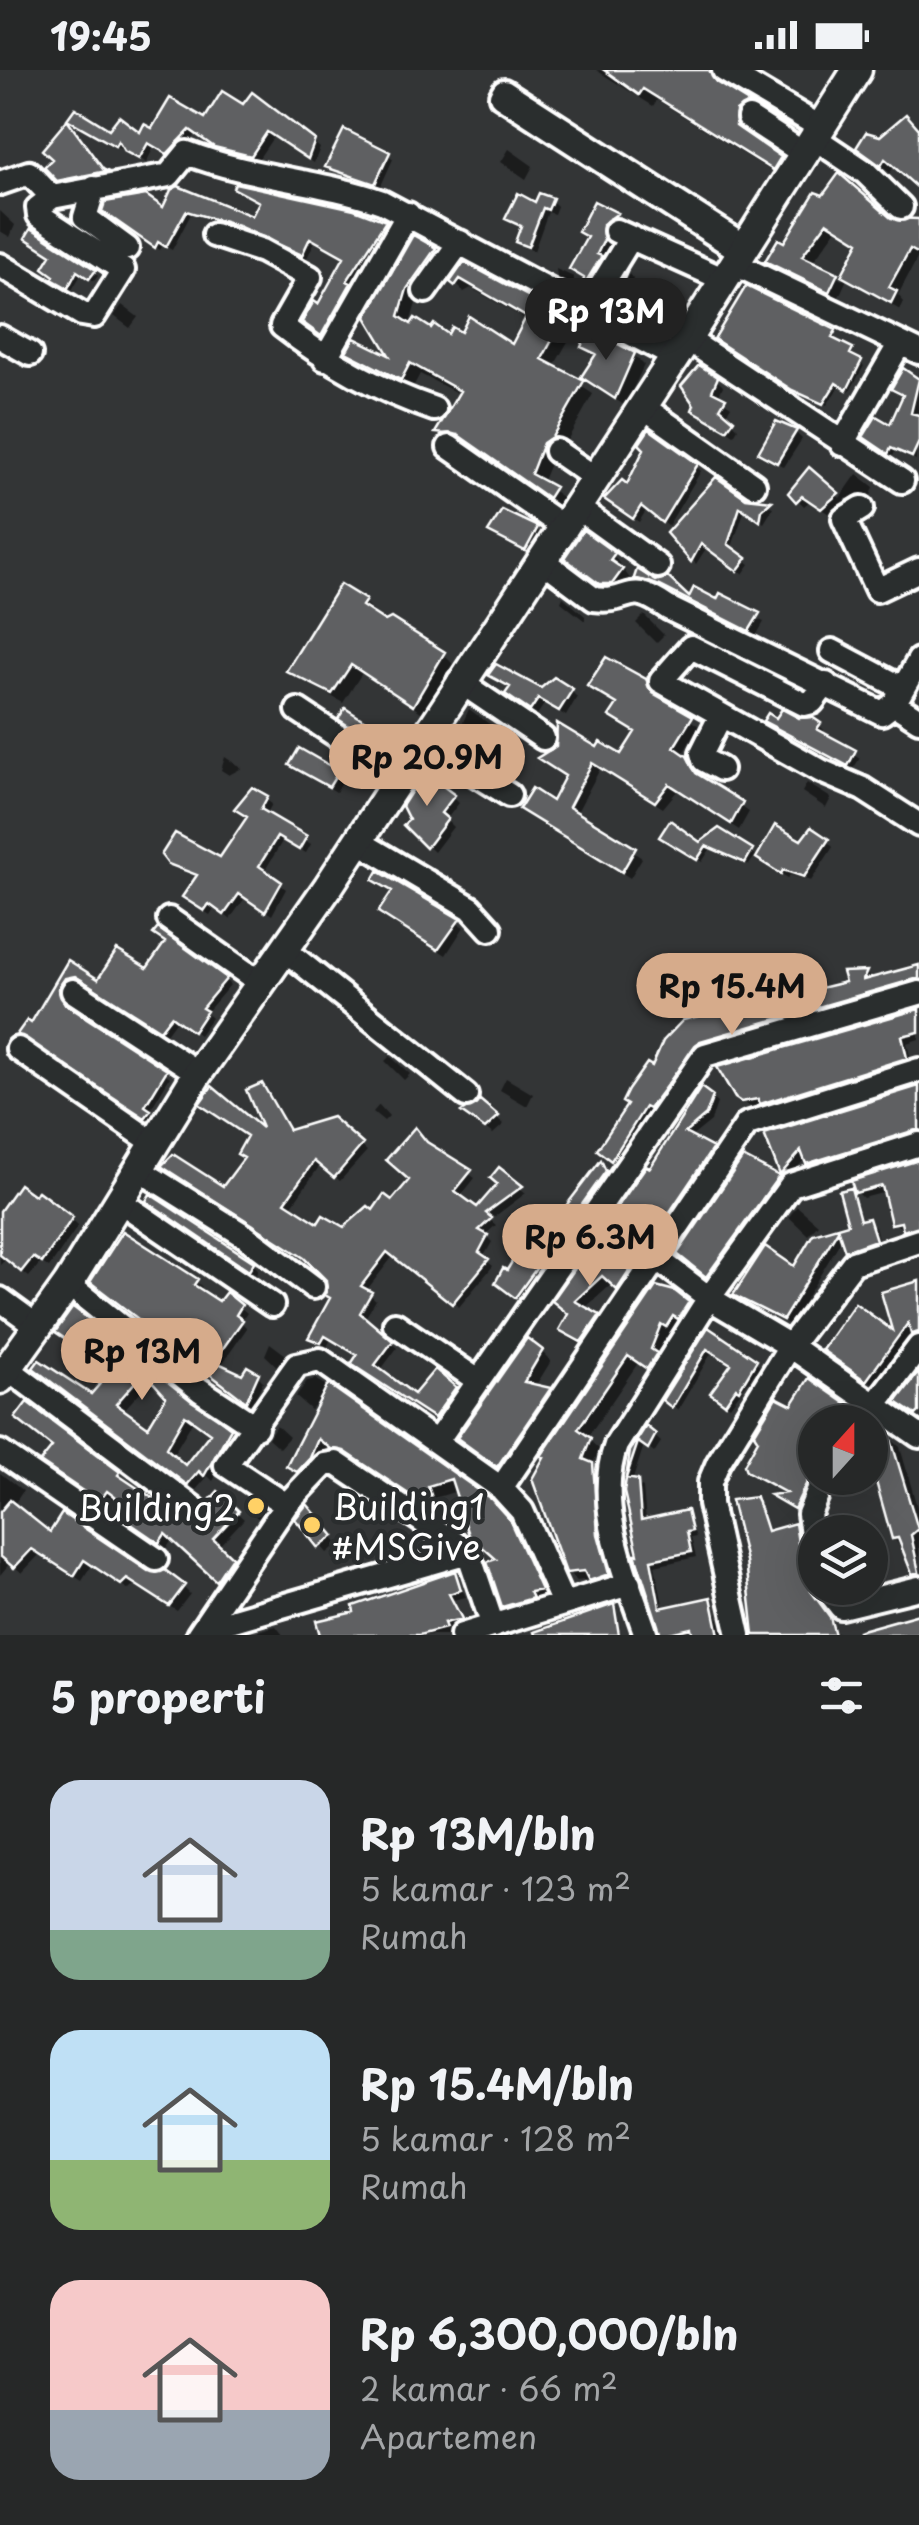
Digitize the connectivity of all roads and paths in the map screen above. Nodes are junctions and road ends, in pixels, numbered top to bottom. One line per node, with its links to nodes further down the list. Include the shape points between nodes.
1 (724, 70): 4 (street)
2 (857, 70): 4 (main road)
3 (750, 118): 4 (street)
4 (812, 139): 8 (street, via 865,172); 13 (main road)
5 (0, 184): 7 (street, via 29,173)
6 (94, 188): 7 (street); 9 (street, via 169,175 186,153 271,180 353,192); 12 (street, via 84,218)
7 (52, 197): 14 (street, via 39,215 123,270 94,316)
8 (901, 207)
9 (408, 214): 11 (street); 21 (street)
10 (214, 235): 21 (street, via 310,277 282,326)
11 (460, 242): 15 (street); 16 (street)
12 (127, 248)
13 (737, 261): 13 (street, via 501,96 504,92); 16 (street, via 623,235); 18 (street); 19 (main road)
14 (0, 265)
15 (425, 291)
16 (588, 309): 19 (street)
17 (0, 337): 20 (street)
18 (910, 347): 24 (street)
19 (682, 348): 22 (main road); 24 (street)
20 (30, 354)
21 (325, 360): 23 (street)
22 (642, 406): 27 (main road); 29 (street)
23 (434, 408)
24 (842, 444): 28 (street)
25 (449, 447): 31 (street)
26 (556, 451): 27 (street)
27 (594, 477): 31 (main road)
28 (902, 480)
29 (754, 485)
30 (862, 508): 34 (street, via 844,520 876,590)
31 (569, 516): 32 (main road); 33 (street)
32 (542, 560): 37 (main road); 38 (street, via 594,599 642,591)
33 (658, 566)
34 (919, 570)
35 (832, 651): 39 (street)
36 (919, 660): 39 (street)
37 (459, 682): 43 (street); 44 (main road)
38 (826, 684): 39 (street, via 882,713); 41 (street, via 804,704 692,647 662,684)
39 (898, 696): 42 (street)
40 (298, 710): 46 (street)
41 (720, 717): 45 (street, via 702,753); 48 (street)
42 (919, 720)
43 (543, 738)
44 (422, 742): 46 (main road); 47 (street)
45 (721, 769)
46 (399, 777): 49 (main road)
47 (509, 796)
48 (919, 824)
49 (358, 841): 51 (street, via 471,908); 52 (main road)
50 (169, 920): 53 (street)
51 (490, 929)
52 (285, 950): 53 (main road); 59 (street)
53 (262, 984): 58 (main road)
54 (73, 990): 58 (street)
55 (919, 993): 64 (street, via 705,1055)
56 (18, 1050): 60 (street)
57 (919, 1070): 66 (street, via 752,1119)
58 (198, 1073): 60 (main road)
59 (466, 1094)
60 (154, 1143): 62 (main road)
61 (919, 1144): 69 (street, via 791,1185)
62 (138, 1169): 63 (main road); 68 (street)
63 (118, 1200): 67 (main road); 71 (street)
64 (597, 1213): 66 (street); 77 (street)
65 (919, 1241): 74 (street, via 853,1263)
66 (656, 1256): 69 (street); 85 (street)
67 (68, 1284): 73 (main road); 81 (street)
68 (313, 1287)
69 (710, 1298): 74 (street); 90 (street, via 616,1444 606,1472)
70 (0, 1299): 73 (street)
71 (272, 1306)
72 (394, 1324): 77 (street)
73 (37, 1326): 76 (main road)
74 (790, 1346): 78 (street); 98 (street, via 710,1482)
75 (919, 1347): 79 (street)
76 (5, 1365): 87 (street)
77 (477, 1380): 83 (street)
78 (858, 1405)
79 (875, 1405)
80 (888, 1423): 82 (street)
81 (256, 1427): 83 (street, via 297,1365 312,1358); 86 (street, via 225,1467)
82 (919, 1436)
83 (437, 1441): 85 (street)
84 (0, 1452): 89 (street)
85 (501, 1488): 93 (street, via 522,1510)
86 (286, 1505): 88 (street, via 324,1464 336,1464); 95 (street)
87 (195, 1509)
88 (468, 1552): 94 (street); 95 (street)
89 (156, 1560)
90 (629, 1584): 93 (street); 97 (street)
91 (919, 1588): 92 (street)
92 (888, 1597)
93 (562, 1601): 94 (street)
94 (493, 1626): 96 (street)
95 (200, 1632)
96 (462, 1635)
97 (646, 1635)
98 (738, 1635)

